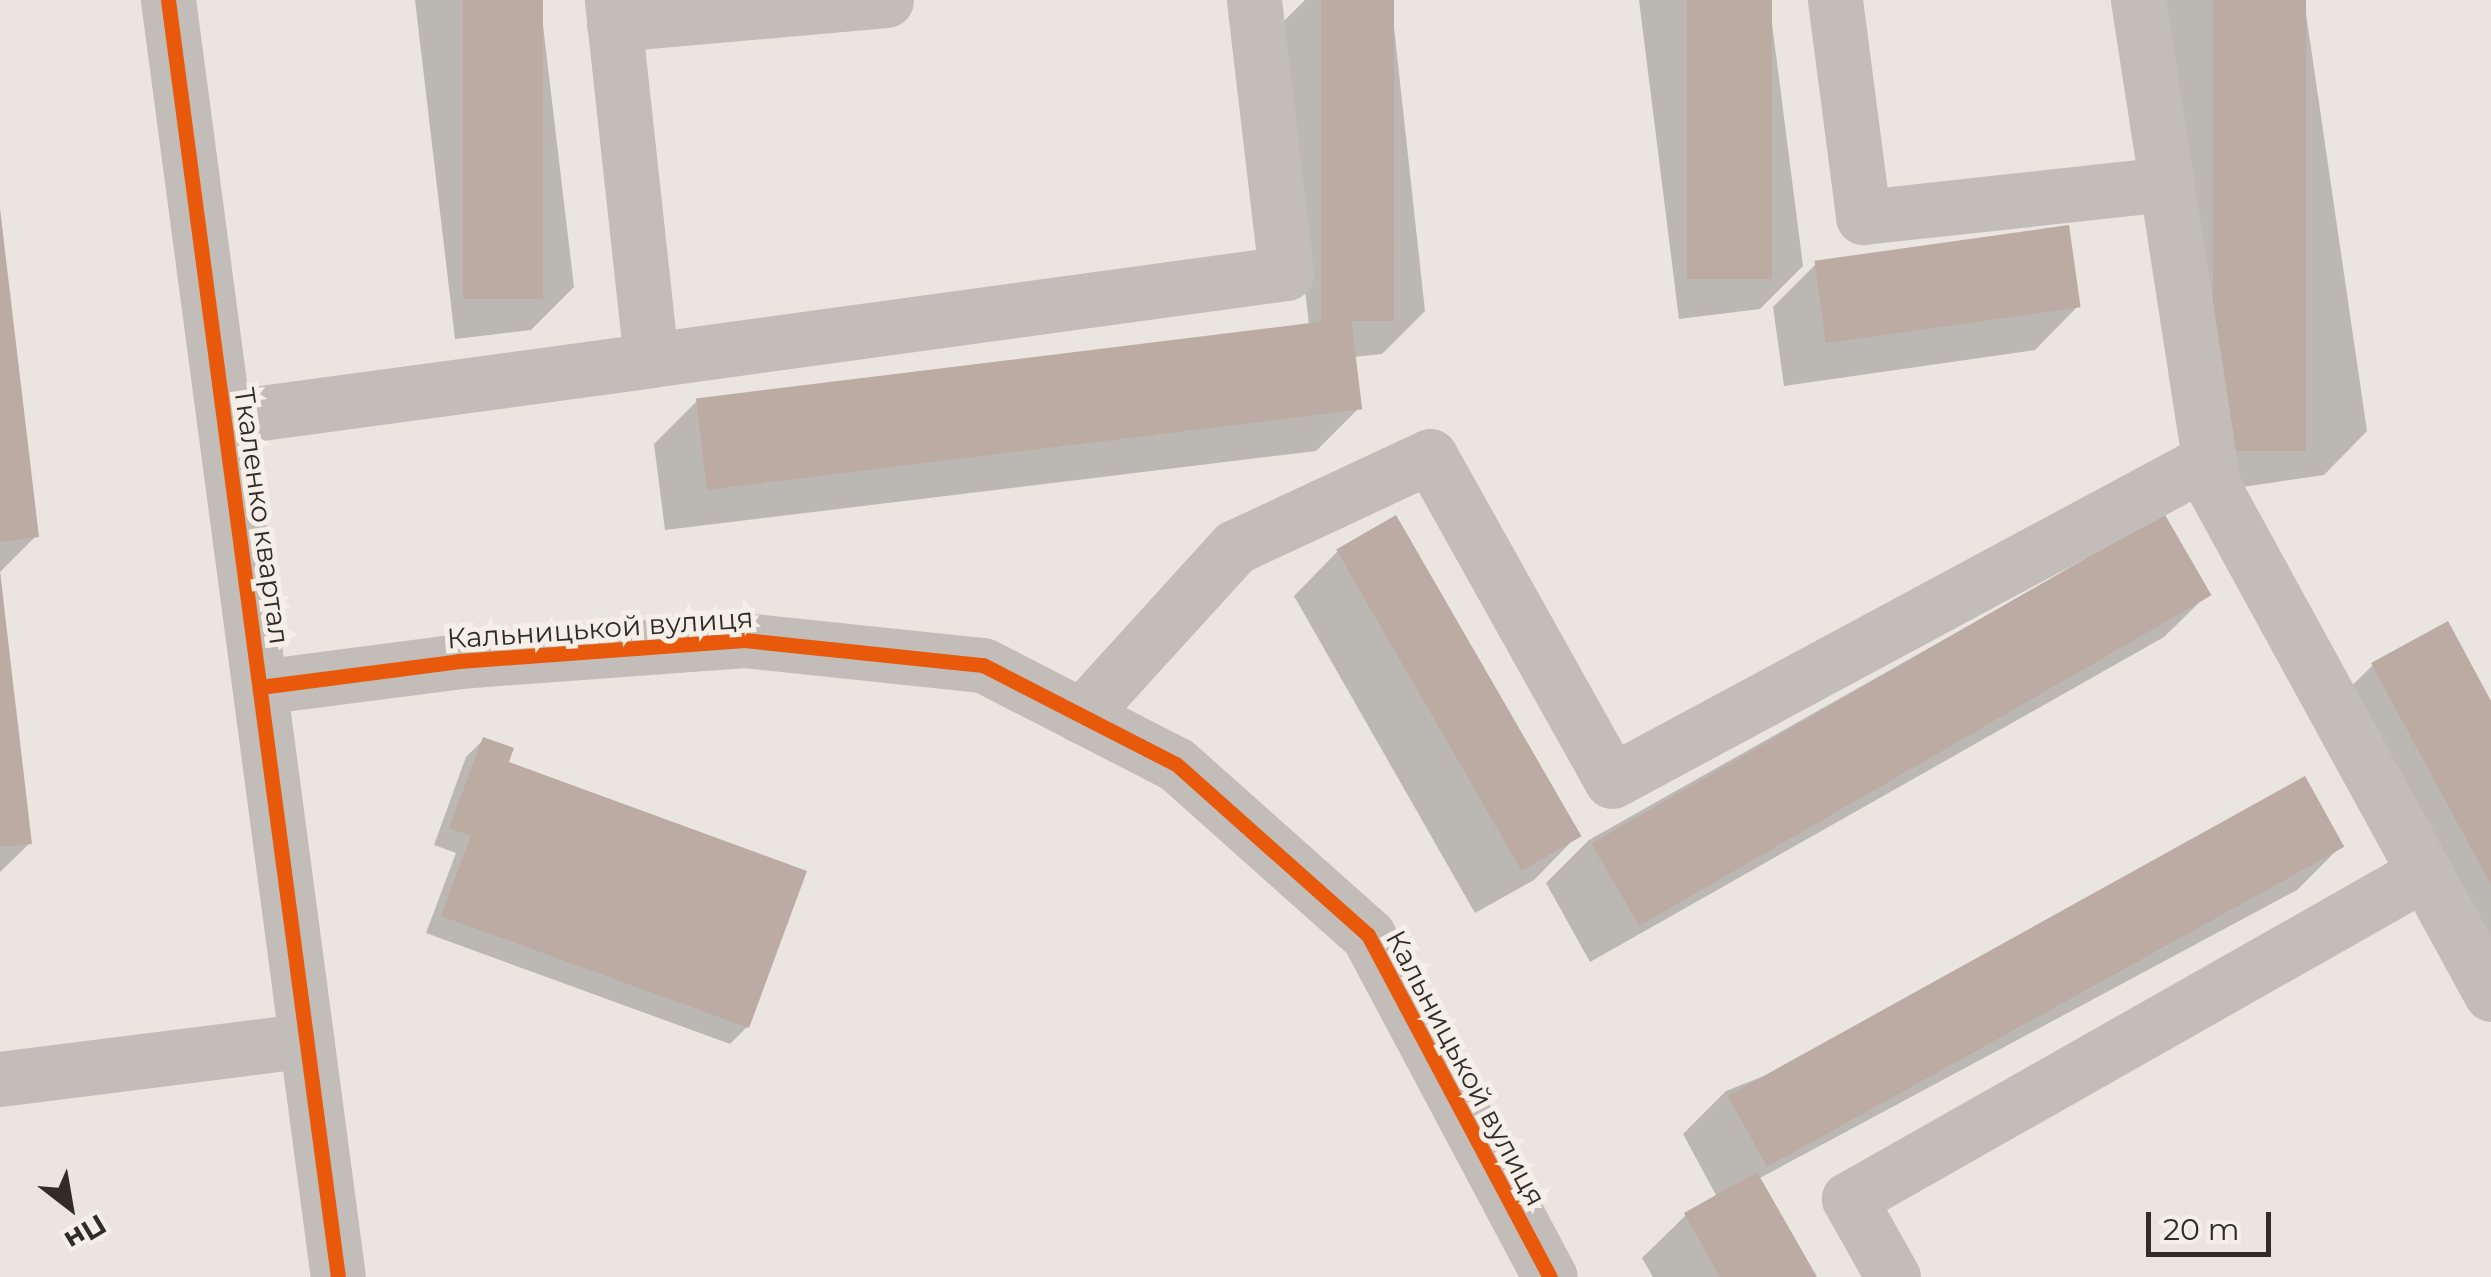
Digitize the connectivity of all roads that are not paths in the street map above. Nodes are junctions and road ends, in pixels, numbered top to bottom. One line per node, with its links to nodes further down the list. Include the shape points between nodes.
1 (168, 0): 9 (street, Ткаленко квартал)
2 (886, 0): 6 (street)
3 (1254, 0): 8 (street, via 1286,274)
4 (1834, 0): 7 (street, via 1862,218)
5 (2138, 0): 7 (street)
6 (613, 12): 8 (street)
7 (2166, 184): 10 (street)
8 (651, 360): 9 (street)
9 (224, 418): 11 (street, Ткаленко квартал)
10 (2209, 460): 12 (street, via 1612,781 1430,456 1235,547); 13 (street, via 2212,486)
11 (260, 686): 12 (street, Кальницькой вулиця, via 459,662 744,640 982,665); 15 (street, Ткаленко квартал)
12 (1081, 716): 18 (street, Кальницькой вулиця, via 1176,764 1368,935)
13 (2424, 873): 14 (street); 19 (street, via 1849,1199)
14 (2491, 994)
15 (307, 1040): 16 (street); 17 (street, Ткаленко квартал)
16 (0, 1079)
17 (338, 1277)
18 (1550, 1277)
19 (1893, 1277)

